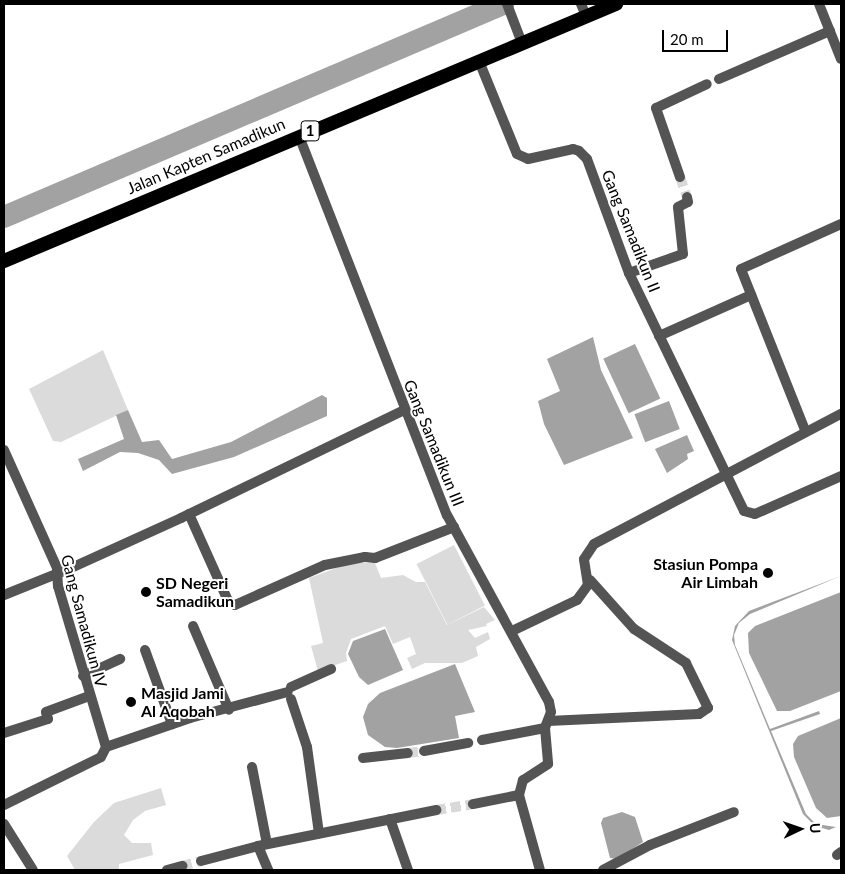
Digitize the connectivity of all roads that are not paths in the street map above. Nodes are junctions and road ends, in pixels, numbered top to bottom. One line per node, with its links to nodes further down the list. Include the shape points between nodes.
1 (507, 4): 6 (street)
2 (616, 4): 4 (highway, Jalan Kapten Samadikun / 1)
3 (819, 4): 5 (street)
4 (584, 10): 6 (highway, Jalan Kapten Samadikun / 1)
5 (830, 31): 7 (street); 9 (street)
6 (522, 43): 8 (highway, Jalan Kapten Samadikun / 1)
7 (841, 59)
8 (479, 61): 11 (highway, Jalan Kapten Samadikun / 1); 16 (street, Gang Samadikun II, via 517,154 528,159 572,149 579,150 587,159)
9 (719, 79)
10 (707, 84): 12 (street, via 656,108)
11 (299, 136): 15 (highway, Jalan Kapten Samadikun / 1); 19 (street, Gang Samadikun III)
12 (680, 177)
13 (687, 197): 16 (street, via 688,202 678,207 683,254)
14 (841, 224): 17 (street, via 742,268)
15 (4, 261)
16 (629, 273): 18 (street, Gang Samadikun II)
17 (751, 295): 18 (street); 21 (street)
18 (659, 336): 23 (street, Gang Samadikun II)
19 (404, 410): 25 (street); 26 (street, Gang Samadikun III)
20 (841, 414): 21 (street)
21 (805, 430): 23 (street)
22 (4, 450): 27 (street, Gang Samadikun IV)
23 (724, 474): 24 (street, Gang Samadikun II, via 749,515); 28 (street, via 594,544 584,559)
24 (841, 476)
25 (189, 514): 26 (street, via 229,603 235,605 324,565 375,558); 27 (street)
26 (454, 527): 31 (street, Gang Samadikun III)
27 (57, 572): 29 (street); 35 (street, Gang Samadikun IV)
28 (590, 580): 31 (street, via 577,600); 40 (street, via 634,629 686,662 708,708 699,714)
29 (4, 595)
30 (193, 626): 38 (street)
31 (512, 632): 40 (street, Gang Samadikun III, via 549,702)
32 (145, 650): 39 (street)
33 (120, 659): 35 (street)
34 (331, 669): 36 (street)
35 (83, 676): 37 (street, Gang Samadikun IV)
36 (290, 693): 38 (street); 56 (street, via 307,747)
37 (89, 696): 41 (street, via 46,712 48,719); 44 (street, Gang Samadikun IV)
38 (229, 710): 39 (street)
39 (172, 724): 44 (street)
40 (546, 724): 42 (street); 49 (street, Gang Samadikun III, via 548,764 524,780)
41 (4, 734)
42 (482, 740)
43 (468, 743): 45 (street)
44 (106, 747): 51 (street, via 101,757)
45 (424, 752)
46 (408, 753): 47 (street)
47 (363, 758)
48 (252, 767): 57 (street)
49 (520, 795): 50 (street); 64 (street)
50 (473, 804)
51 (4, 805)
52 (436, 810): 54 (street)
53 (734, 812): 65 (street, via 657,842)
54 (390, 819): 56 (street); 63 (street)
55 (4, 824): 60 (street)
56 (319, 833): 57 (street)
57 (262, 845): 58 (street); 62 (street)
58 (201, 861)
59 (182, 866): 61 (street)
60 (33, 870)
61 (167, 870)
62 (268, 870)
63 (408, 870)
64 (540, 870)
65 (603, 870)

